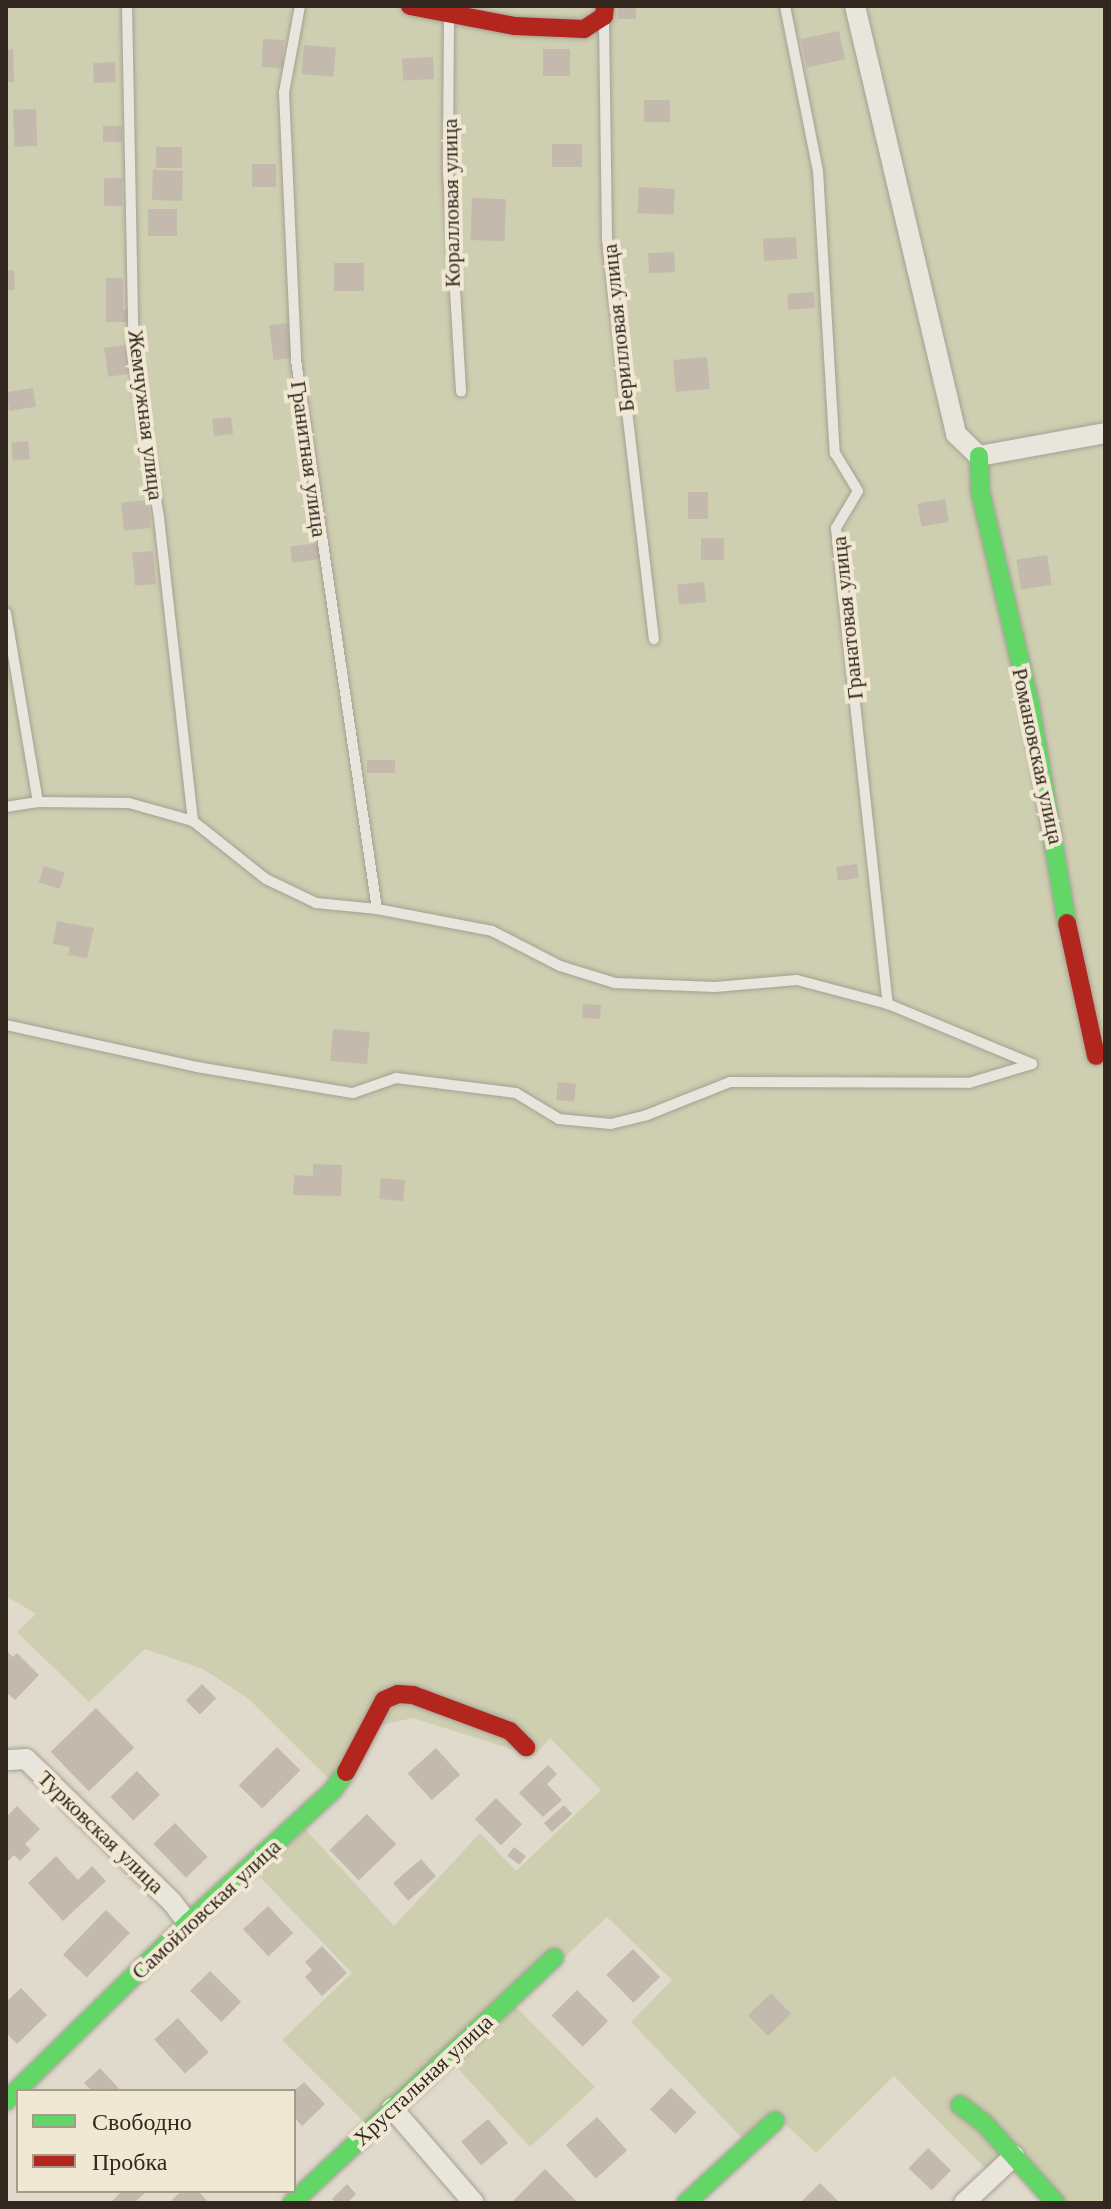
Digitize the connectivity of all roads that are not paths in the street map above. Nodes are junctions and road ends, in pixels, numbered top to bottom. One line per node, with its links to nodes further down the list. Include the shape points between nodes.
1 (127, 6): 15 (lane, Жемчужная улица, via 134,360 159,518)
2 (300, 6): 16 (lane, Гранитная улица, via 284,92 296,360)
3 (410, 6): 7 (street)
4 (785, 6): 17 (lane, Гранатовая улица, via 818,171 835,453 858,491 836,528)
5 (855, 6): 10 (street, via 956,434)
6 (605, 11): 7 (street, via 584,29); 12 (lane, Берилловая улица, via 607,240)
7 (449, 13): 8 (lane, Коралловая улица, via 448,172)
8 (461, 392)
9 (1105, 433): 10 (street)
10 (979, 456): 19 (street, Романовская улица, via 980,491 1030,705 1079,990)
11 (6, 618): 13 (lane)
12 (654, 639)
13 (38, 802): 14 (lane); 15 (lane, via 129,803)
14 (6, 807)
15 (193, 821): 16 (lane, via 266,879 316,903)
16 (377, 909): 17 (lane, via 492,931 560,966 615,983 715,987 797,980)
17 (888, 1004): 18 (lane, via 1032,1064 969,1083 730,1082 611,1124 559,1119 516,1093 396,1078 353,1093 197,1067)
18 (6, 1025)
19 (1096, 1056)
20 (526, 1747): 22 (street, Самойловская улица, via 510,1731 413,1695 384,1700 333,1790)
21 (7, 1760): 22 (street, Турковская улица, via 26,1759)
22 (188, 1923): 24 (street, Самойловская улица)
23 (554, 1958): 26 (street, Хрустальная улица)
24 (18, 2089)
25 (960, 2105): 28 (street)
26 (392, 2108): 29 (street, Хрустальная улица); 30 (street)
27 (775, 2121): 31 (street)
28 (1014, 2156): 32 (street); 33 (street)
29 (292, 2203)
30 (474, 2203)
31 (686, 2203)
32 (964, 2203)
33 (1056, 2203)

